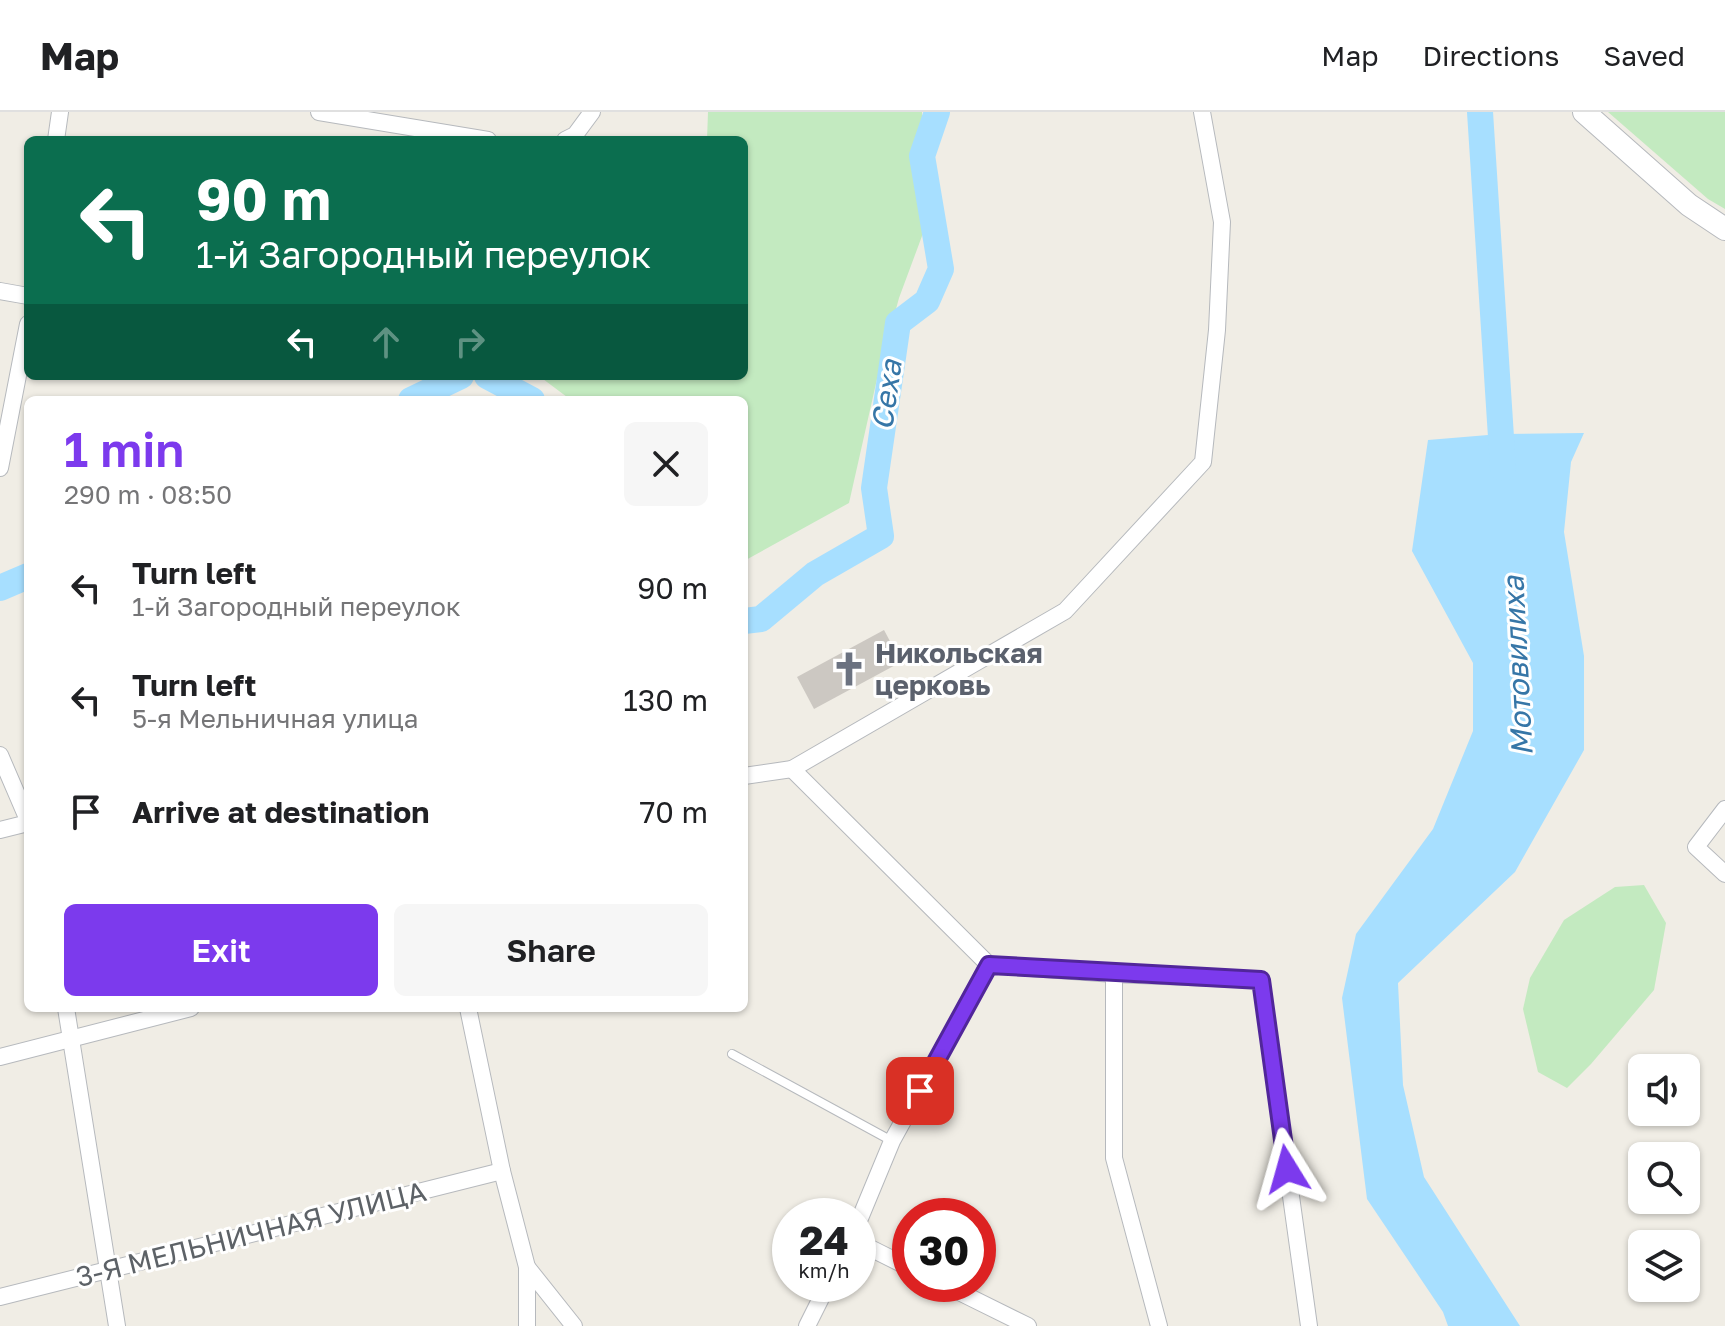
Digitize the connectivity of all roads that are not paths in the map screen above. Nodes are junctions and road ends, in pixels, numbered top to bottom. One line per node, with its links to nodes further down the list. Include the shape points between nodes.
1 (60, 112): 6 (street)
2 (319, 112): 7 (street)
3 (592, 112): 8 (street)
4 (1202, 112): 15 (street, via 1222,222 1203,462 1065,611)
5 (1584, 112): 9 (street, via 1689,205)
6 (57, 136)
7 (464, 136)
8 (573, 136)
9 (1725, 229)
10 (0, 291): 11 (street)
11 (24, 295)
12 (24, 345): 13 (street)
13 (0, 468)
14 (0, 755): 18 (street)
15 (792, 769): 16 (street); 22 (street)
16 (748, 775)
17 (1725, 809): 21 (street, via 1696,847)
18 (24, 812)
19 (24, 823): 20 (street)
20 (0, 830)
21 (1725, 874)
22 (989, 965): 23 (street); 30 (street)
23 (1114, 974): 43 (street, via 1114,1158); 44 (street, via 1261,980)
24 (67, 1012): 27 (street)
25 (175, 1012): 27 (street)
26 (469, 1012): 31 (street)
27 (72, 1038): 29 (street); 34 (street)
28 (732, 1054): 30 (lane)
29 (0, 1057)
30 (892, 1141): 32 (street)
31 (502, 1171): 33 (street); 34 (street, 3-Я МЕЛЬНИЧНАЯ УЛИЦА)
32 (868, 1198)
33 (527, 1267): 39 (street); 40 (street)
34 (109, 1270): 35 (street, 3-Я МЕЛЬНИЧНАЯ УЛИЦА); 38 (street)
35 (0, 1297)
36 (819, 1302): 41 (street)
37 (979, 1302): 42 (street)
38 (117, 1326)
39 (527, 1326)
40 (574, 1326)
41 (807, 1326)
42 (1028, 1326)
43 (1159, 1326)
44 (1309, 1326)

